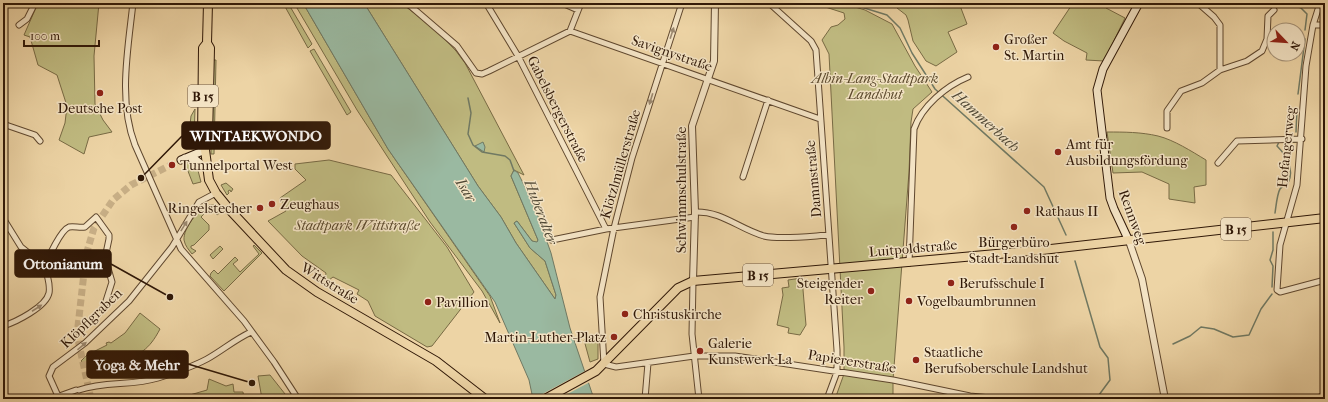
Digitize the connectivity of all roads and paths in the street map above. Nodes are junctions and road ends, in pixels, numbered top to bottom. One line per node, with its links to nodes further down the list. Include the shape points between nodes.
1 (35, 3): 16 (street, via 27,19)
2 (133, 3): 43 (street, via 126,75 130,130)
3 (208, 3): 31 (main road, Wittstraße / B 15, via 207,43 210,56 208,139)
4 (407, 3): 20 (street, via 458,46 476,73 482,74)
5 (486, 3): 20 (street, Gabelsbergerstraße)
6 (562, 3): 14 (street)
7 (581, 3): 14 (street)
8 (682, 3): 21 (street, Klötzlmüllerstraße, one-way to 8)
9 (715, 3): 24 (street, Schwimmschulstraße, via 714,55)
10 (769, 3): 26 (street, Dammstraße, via 814,45)
11 (1139, 3): 45 (main road, Rennweg, via 1103,69 1097,90 1110,198)
12 (1198, 3): 22 (street, via 1220,25)
13 (1320, 3): 18 (street, Hofangerweg)
14 (578, 10): 19 (street)
15 (1274, 10): 22 (street, via 1268,16 1266,41 1262,51 1247,61)
16 (19, 25)
17 (1325, 25): 18 (street)
18 (1313, 26): 29 (street, Hofangerweg, via 1306,66)
19 (570, 31): 20 (street); 21 (street, Savignystraße)
20 (518, 56): 41 (street, Gabelsbergerstraße)
21 (663, 62): 24 (street, Savignystraße); 40 (street, Klötzlmüllerstraße, one-way to 40, via 632,158)
22 (1220, 70): 28 (street, via 1202,83 1178,93 1167,111)
23 (968, 77): 46 (street, via 949,87 917,119 914,129)
24 (708, 78): 25 (street, Savignystraße); 36 (street, Schwimmschulstraße, via 692,126)
25 (768, 100): 26 (street, Savignystraße); 34 (street)
26 (820, 118): 42 (street, Dammstraße)
27 (3, 124): 30 (street, via 35,135)
28 (1167, 128)
29 (1302, 139): 32 (street, via 1237,141); 39 (street, Hofangerweg, via 1297,185)
30 (40, 141)
31 (205, 150): 33 (main road, Wittstraße / B 15); 33 (main road, via 183,159 196,160)
32 (1218, 163)
33 (207, 169): 35 (main road, Wittstraße / B 15)
34 (742, 177)
35 (216, 193): 43 (street, Klöpflgraben, one-way to 35, via 200,202); 65 (main road, Wittstraße / B 15, via 295,278 436,361)
36 (695, 214): 40 (street); 42 (street, via 712,213 766,237); 50 (street, Schwimmschulstraße)
37 (3, 218): 47 (street, via 21,247)
38 (1325, 218): 39 (main road, Luitpoldstraße / B 15)
39 (1288, 223): 45 (main road, Luitpoldstraße / B 15); 49 (street, Hofangerweg, via 1280,245 1277,292)
40 (614, 228): 41 (street); 54 (street, Klötzlmüllerstraße, via 600,297)
41 (606, 229): 44 (street)
42 (829, 235): 48 (street, Dammstraße)
43 (176, 239): 53 (street, via 184,253 230,304); 61 (street, Klöpflgraben, one-way to 43, via 49,376 51,370 120,310)
44 (552, 240)
45 (1128, 241): 46 (main road, Luitpoldstraße / B 15); 71 (street, Rennweg, via 1143,285)
46 (909, 263): 48 (main road, Luitpoldstraße / B 15)
47 (46, 267): 51 (street, via 59,237 65,230 70,227 85,227 94,218 98,218 109,238 105,258 112,282); 52 (street, one-way to 47, via 43,304 50,284)
48 (832, 268): 50 (main road, Luitpoldstraße / B 15); 59 (street, Dammstraße)
49 (1325, 280)
50 (693, 281): 55 (main road, Luitpoldstraße / B 15, via 678,288); 56 (street, Schwimmschulstraße)
51 (105, 304)
52 (3, 326)
53 (251, 332): 61 (street, via 233,340 205,360 157,378 137,383 92,386); 64 (street)
54 (602, 345): 55 (street); 58 (street)
55 (616, 352): 58 (main road, Luitpoldstraße / B 15)
56 (694, 356): 57 (street, Papiererstraße); 59 (street, Papiererstraße, via 735,356); 68 (street, Schwimmschulstraße)
57 (648, 363): 58 (street, Papiererstraße, via 616,367); 67 (street)
58 (604, 364): 66 (main road, Luitpoldstraße / B 15)
59 (837, 372): 62 (street, Papiererstraße, via 893,380); 69 (street)
60 (1325, 395): 72 (street)
61 (58, 396): 63 (street)
62 (970, 397): 70 (street, Papiererstraße)
63 (50, 399)
64 (298, 399)
65 (486, 399)
66 (545, 399)
67 (644, 399)
68 (699, 399)
69 (827, 399)
70 (1000, 399)
71 (1165, 399)
72 (1315, 399)

